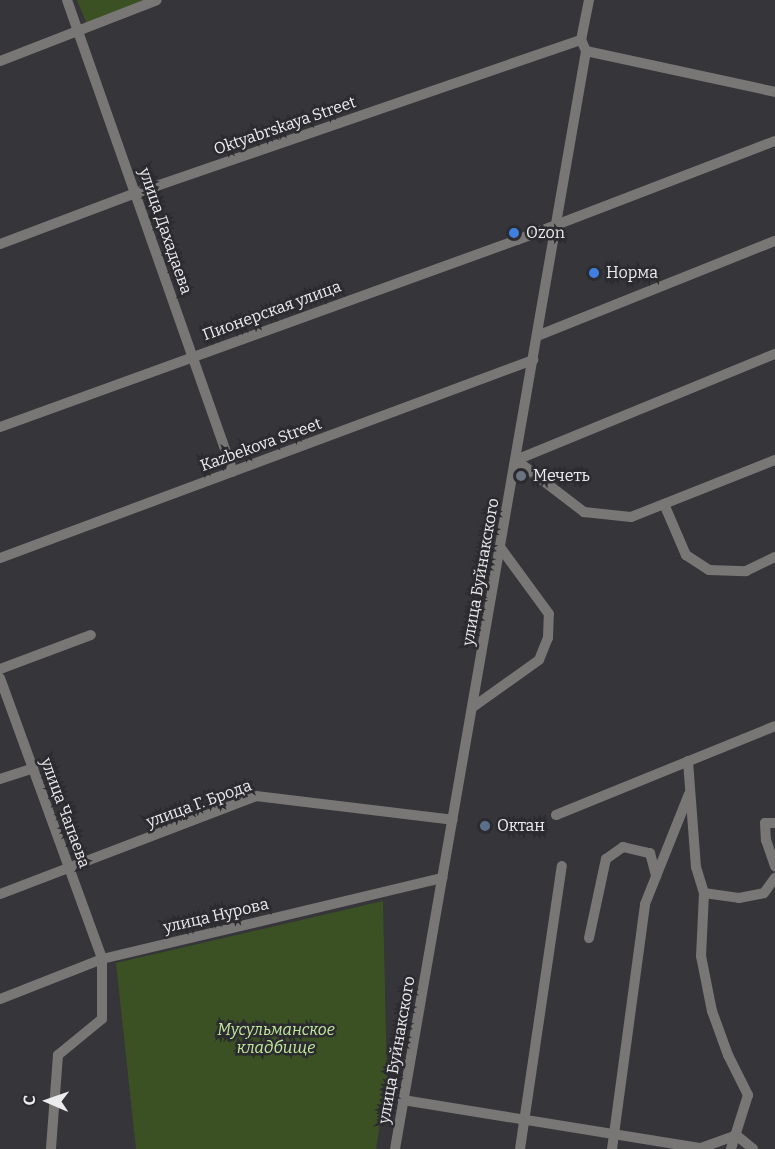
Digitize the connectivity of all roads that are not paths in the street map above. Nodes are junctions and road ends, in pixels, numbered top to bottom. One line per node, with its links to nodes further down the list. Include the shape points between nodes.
1 (67, 0): 4 (street, улица Дахадаева)
2 (157, 0): 4 (street)
3 (589, 0): 5 (street)
4 (79, 30): 7 (street); 10 (street, улица Дахадаева)
5 (581, 40): 6 (street); 10 (street, Oktyabrskaya Street)
6 (586, 51): 8 (street); 11 (street, улица Буйнакского)
7 (0, 61)
8 (775, 92)
9 (775, 141): 11 (street, Пионерская улица)
10 (136, 193): 13 (street, Oktyabrskaya Street); 16 (street, улица Дахадаева)
11 (556, 226): 14 (street, улица Буйнакского); 16 (street, Пионерская улица)
12 (775, 241): 14 (street)
13 (0, 244)
14 (537, 336): 17 (street, улица Буйнакского)
15 (775, 354): 19 (street)
16 (192, 356): 18 (street, Пионерская улица); 21 (street, улица Дахадаева)
17 (533, 360): 19 (street, улица Буйнакского); 21 (street, Kazbekova Street)
18 (0, 427)
19 (516, 460): 22 (street, via 584,512 631,517); 23 (street, улица Буйнакского)
20 (775, 460): 22 (street)
21 (233, 472): 25 (street, Kazbekova Street)
22 (664, 504): 24 (street, via 686,555 709,570 746,570)
23 (500, 547): 29 (street, улица Буйнакского); 29 (street, via 549,614 548,638 539,660)
24 (775, 557)
25 (0, 558)
26 (91, 635): 27 (street)
27 (0, 669)
28 (0, 678): 32 (street, улица Чапаева)
29 (473, 707): 36 (street, улица Буйнакского)
30 (775, 726): 31 (street)
31 (688, 761): 34 (street); 35 (street)
32 (33, 768): 33 (street); 40 (street, улица Чапаева)
33 (0, 780)
34 (689, 794): 41 (street); 44 (street, via 696,867)
35 (556, 815)
36 (453, 820): 40 (street, улица Г. Брода, via 256,796); 42 (street, улица Буйнакского)
37 (775, 823): 39 (street, via 765,823)
38 (562, 866): 50 (street)
39 (775, 866)
40 (69, 868): 45 (street, улица Г. Брода); 47 (street, улица Чапаева)
41 (656, 876): 46 (street, via 650,853 623,847 606,859); 52 (street, via 645,904)
42 (443, 878): 47 (street, улица Нурова); 49 (street, улица Буйнакского)
43 (775, 878): 44 (street, via 764,893 756,895 739,898)
44 (704, 893): 51 (street, via 701,956 712,1011 748,1095)
45 (0, 894)
46 (589, 938)
47 (102, 959): 48 (street, улица Нурова); 54 (street, улица Чапаева, via 102,1019 58,1055)
48 (0, 999)
49 (403, 1100): 50 (street); 55 (street, улица Буйнакского)
50 (525, 1120): 52 (street); 56 (street)
51 (736, 1135): 53 (street); 58 (street); 59 (street)
52 (614, 1136): 53 (street); 57 (street)
53 (701, 1148)
54 (51, 1149)
55 (395, 1149)
56 (520, 1149)
57 (612, 1149)
58 (731, 1149)
59 (753, 1149)

